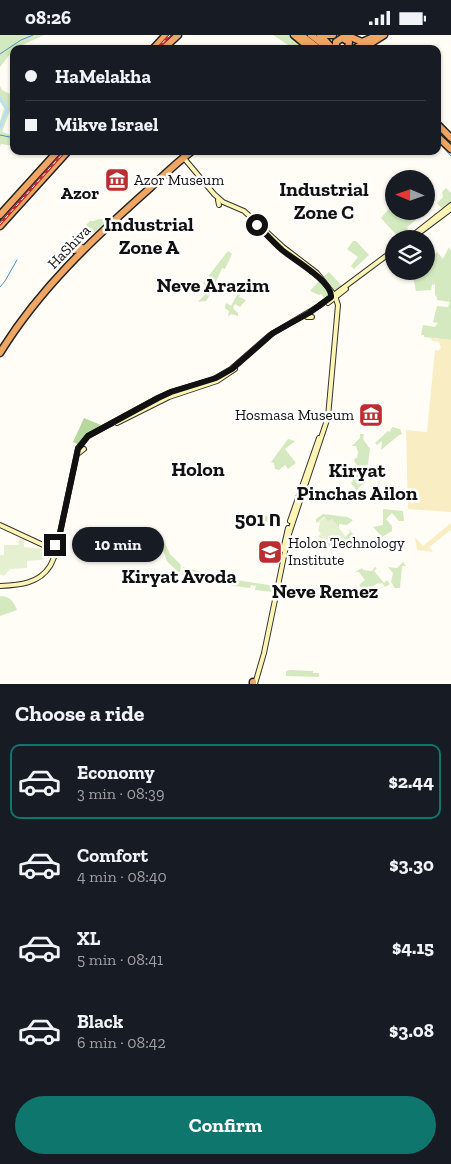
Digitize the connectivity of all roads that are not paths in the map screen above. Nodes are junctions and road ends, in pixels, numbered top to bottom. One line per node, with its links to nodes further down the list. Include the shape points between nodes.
1 (164, 35): 10 (highway)
2 (176, 35): 11 (highway)
3 (298, 35): 12 (highway)
4 (309, 35): 13 (highway); 14 (highway)
5 (333, 35): 9 (highway)
6 (346, 35): 18 (highway)
7 (378, 35): 19 (highway)
8 (384, 35): 20 (highway)
9 (321, 36): 15 (highway)
10 (155, 45)
11 (166, 45)
12 (310, 45)
13 (320, 45)
14 (323, 45)
15 (330, 45)
16 (335, 45): 17 (highway, via 341,38 348,41)
17 (348, 45)
18 (357, 45)
19 (361, 45)
20 (363, 45)
21 (441, 126): 23 (highway)
22 (441, 126): 24 (highway)
23 (451, 134)
24 (451, 138)
25 (441, 141): 26 (highway)
26 (451, 150)
27 (54, 155): 33 (highway)
28 (64, 155): 37 (highway)
29 (185, 156): 30 (main road); 40 (highway, HaShiva); 40 (highway, HaShiva, via 142,190)
30 (200, 178): 36 (main road, via 223,202 241,207); 36 (main road, via 218,202 241,211)
31 (451, 205): 38 (main road)
32 (451, 209): 34 (main road); 35 (main road)
33 (0, 214)
34 (442, 216): 35 (main road); 39 (main road)
35 (450, 216)
36 (259, 224): 43 (main road, via 260,229 280,248 312,272); 43 (main road, via 282,247 306,261 322,276)
37 (0, 226)
38 (418, 230)
39 (422, 230)
40 (78, 254): 46 (highway, HaShiva, via 28,307); 47 (highway, HaShiva, via 30,309)
41 (385, 257): 43 (main road, via 375,261)
42 (385, 258): 43 (main road)
43 (334, 295): 45 (main road); 48 (main road, via 313,316 274,335 219,380); 56 (main road, via 337,310 327,418 286,539)
44 (271, 331): 45 (main road)
45 (277, 331): 48 (main road, via 232,369 171,392)
46 (0, 348)
47 (0, 353)
48 (157, 401): 49 (main road, via 93,434)
49 (80, 450): 50 (main road); 50 (main road)
50 (64, 519): 52 (main road); 52 (main road)
51 (0, 524): 52 (main road)
52 (55, 549): 53 (main road); 54 (main road)
53 (63, 551)
54 (45, 570): 55 (main road, via 26,582); 55 (main road, via 36,579 19,587)
55 (0, 585)
56 (259, 663): 57 (main road); 58 (main road)
57 (267, 663)
58 (253, 684)

